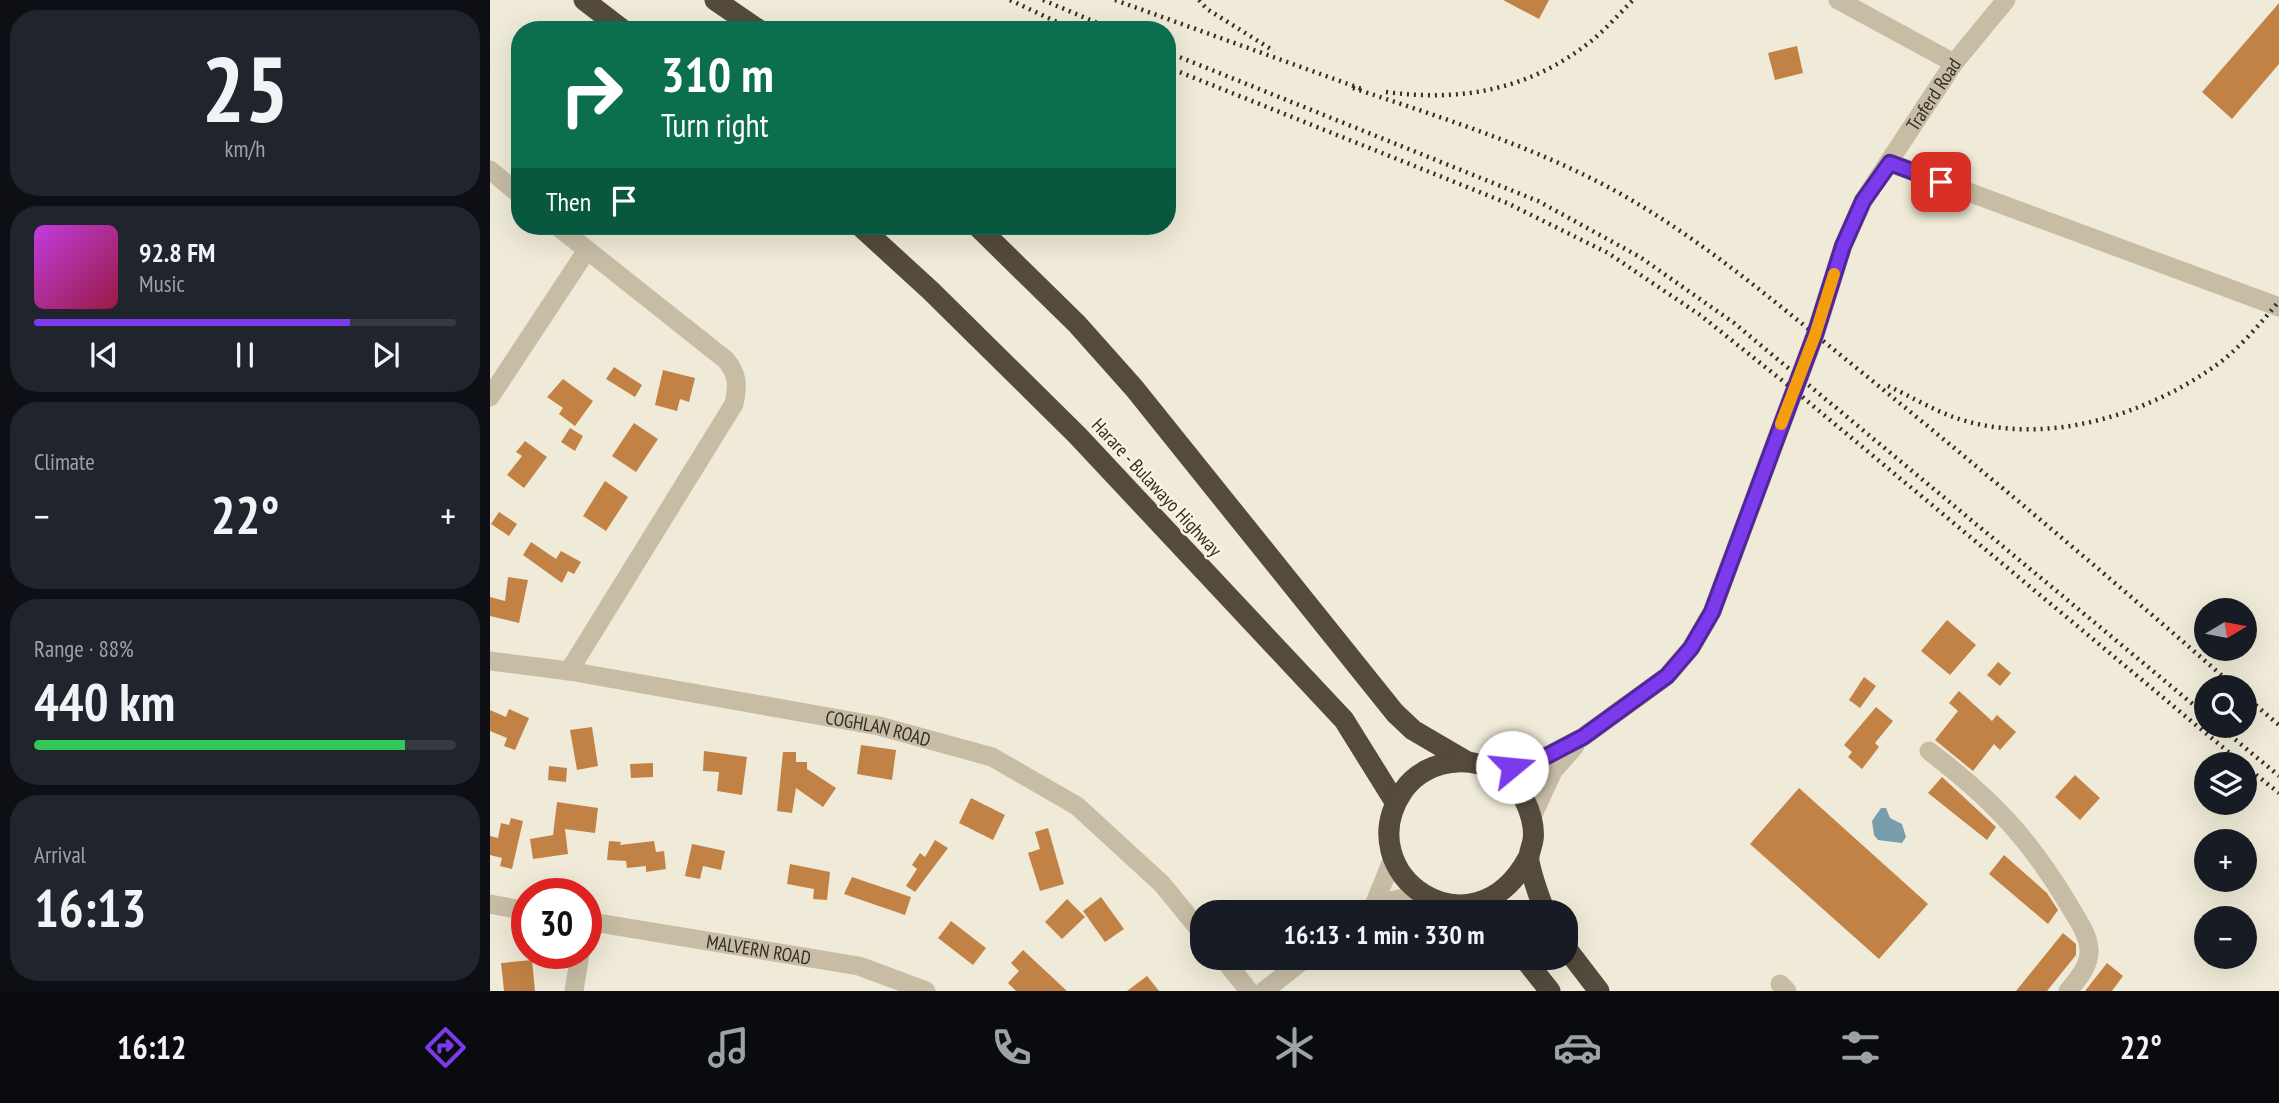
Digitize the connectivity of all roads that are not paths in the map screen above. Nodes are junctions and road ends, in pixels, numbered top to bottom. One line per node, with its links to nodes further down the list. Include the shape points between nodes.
1 (584, 0): 5 (highway)
2 (715, 0): 6 (highway)
3 (1838, 0): 7 (street)
4 (2006, 0): 7 (street, Traferd Road)
5 (611, 21)
6 (746, 21)
7 (1954, 63): 8 (street, Traferd Road)
8 (1890, 163): 15 (street); 19 (street, Traferd Road, via 1863,201 1843,246 1815,335 1712,612 1691,648 1667,676)
9 (490, 170): 10 (street)
10 (511, 188)
11 (568, 235): 14 (street)
12 (870, 235): 23 (highway, Harare - Bulawayo Highway, via 1077,435 1344,720)
13 (986, 235): 21 (highway, Harare - Bulawayo Highway, via 1134,388 1395,713 1413,730)
14 (587, 250): 16 (street); 18 (street, via 726,360 736,373 738,387 734,404)
15 (2279, 307)
16 (490, 397)
17 (490, 661): 18 (street, COGHLAN ROAD)
18 (569, 671): 35 (street, COGHLAN ROAD, via 879,726 992,757 1077,806 1162,884)
19 (1583, 737): 22 (street, Traferd Road, via 1541,759); 24 (street, Traferd Road, via 1553,771)
20 (1928, 751): 48 (street, via 1972,784 2017,829 2083,930 2089,950 2083,974)
21 (1466, 761): 22 (highway, Harare - Bulawayo Highway); 23 (highway, Harare - Bulawayo Highway, via 1424,771)
22 (1494, 770): 24 (highway, Harare - Bulawayo Highway, via 1512,782)
23 (1395, 802): 25 (highway, via 1389,839)
24 (1531, 820): 26 (highway, Harare - Bulawayo Highway)
25 (1393, 858): 27 (highway, via 1412,887); 28 (street)
26 (1528, 858): 31 (highway, Harare - Bulawayo Highway, via 1517,878); 32 (highway, Harare - Bulawayo Highway)
27 (1426, 897): 29 (street); 30 (highway, Harare - Bulawayo Highway)
28 (1374, 900)
29 (1397, 900)
30 (1435, 900)
31 (1486, 900)
32 (1541, 900)
33 (490, 904): 34 (street)
34 (511, 908)
35 (1190, 918)
36 (602, 924): 43 (street, MALVERN ROAD, via 859,966)
37 (1578, 964): 47 (highway)
38 (577, 969): 42 (street)
39 (1232, 970): 44 (street)
40 (1291, 970): 45 (street)
41 (1533, 970): 46 (highway)
42 (573, 991)
43 (926, 991)
44 (1249, 991)
45 (1264, 991)
46 (1550, 991)
47 (1599, 991)
48 (2068, 991)

